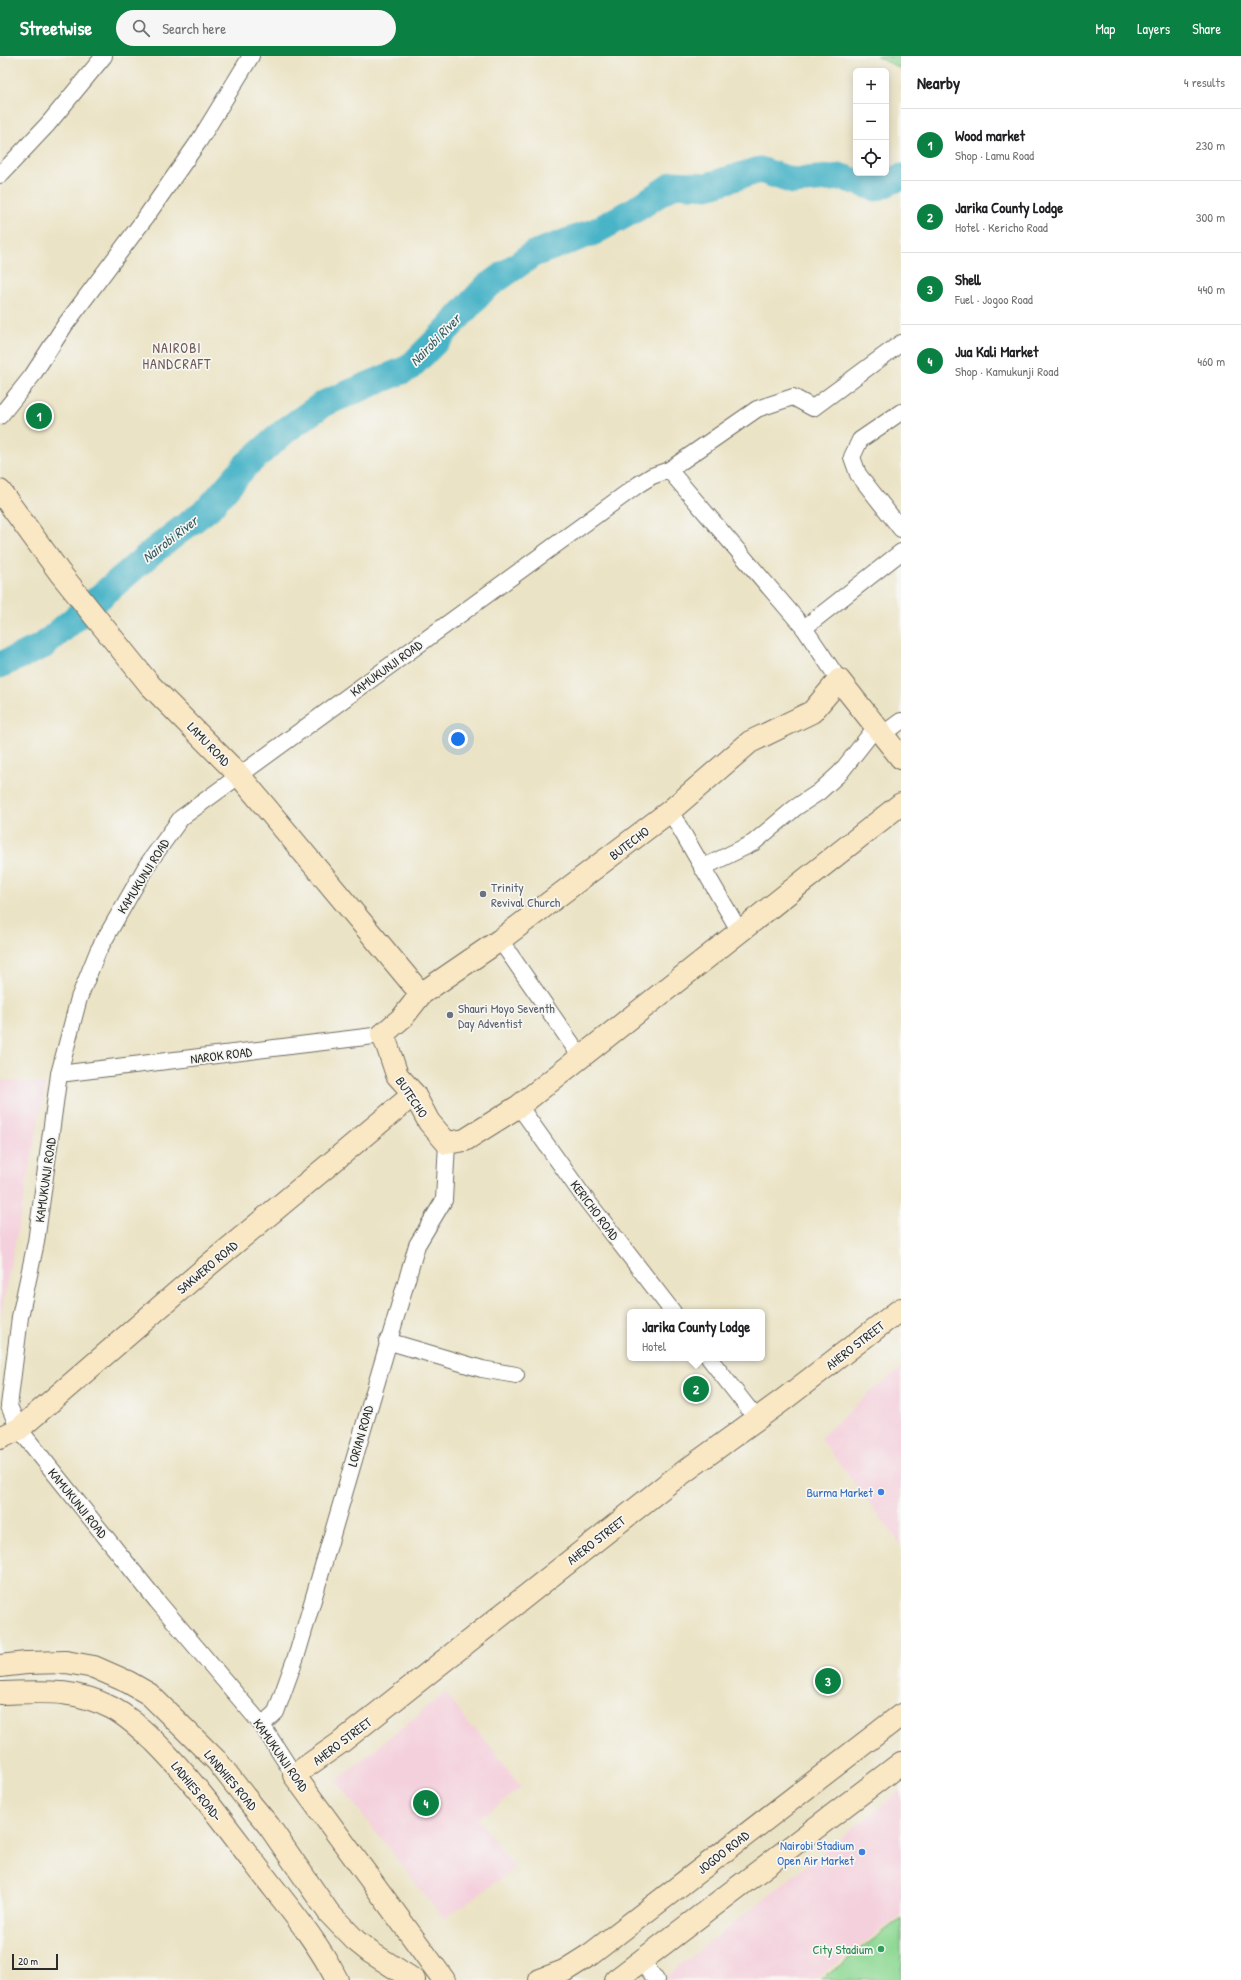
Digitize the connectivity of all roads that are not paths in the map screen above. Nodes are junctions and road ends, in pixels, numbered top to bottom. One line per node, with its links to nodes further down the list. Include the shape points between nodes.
1 (104, 56): 3 (street, via 48,124)
2 (251, 56): 6 (street, via 199,141 148,215 65,326 32,376)
3 (0, 176)
4 (901, 343): 7 (street, KAMUKUNJI ROAD, via 814,408 793,397 757,409)
5 (901, 412): 9 (street, via 860,440 852,457 858,474)
6 (0, 416)
7 (669, 470): 11 (street); 16 (street, KAMUKUNJI ROAD, via 652,476 631,490)
8 (0, 491): 16 (street, LAMU ROAD, via 60,573 150,685)
9 (901, 529)
10 (901, 552): 11 (street)
11 (804, 628): 12 (street)
12 (839, 680): 14 (street); 18 (street, BUTECHO, via 812,712 750,742)
13 (901, 721): 14 (street)
14 (879, 731): 15 (street); 19 (street, via 819,792 795,808 753,843)
15 (901, 758)
16 (239, 775): 22 (street, LAMU ROAD); 25 (street, KAMUKUNJI ROAD, via 181,818 147,865 98,952 79,998)
17 (901, 804): 20 (street)
18 (670, 811): 19 (street); 21 (street, BUTECHO)
19 (702, 868): 20 (street)
20 (740, 932): 24 (street)
21 (500, 940): 22 (street, BUTECHO); 24 (street)
22 (422, 994): 23 (street, BUTECHO, via 403,1017)
23 (382, 1035): 25 (street, NAROK ROAD); 26 (street, BUTECHO, via 397,1075)
24 (581, 1056): 27 (street)
25 (60, 1074): 35 (street, KAMUKUNJI ROAD, via 36,1242 20,1317 9,1406)
26 (414, 1094): 28 (street, BUTECHO, via 429,1122); 35 (street, SAKWERO ROAD, via 212,1263)
27 (519, 1106): 28 (street, via 465,1140); 29 (street, KERICHO ROAD, via 581,1193)
28 (447, 1143): 31 (street, LORIAN ROAD, via 444,1200 417,1245)
29 (671, 1309)
30 (901, 1309): 34 (street, AHERO STREET)
31 (387, 1341): 33 (street, via 482,1369); 40 (street, LORIAN ROAD, via 298,1651 276,1712)
32 (711, 1361): 34 (street)
33 (516, 1375)
34 (756, 1418): 42 (street, AHERO STREET, via 340,1743)
35 (20, 1429): 36 (street, SAKWERO ROAD); 40 (street, KAMUKUNJI ROAD, via 157,1601)
36 (0, 1438)
37 (0, 1666): 45 (street, LANDHIES ROAD, via 66,1662 94,1666 149,1694 217,1761 269,1826 329,1913 370,1952)
38 (0, 1693): 44 (street, LADHIES ROAD-, via 56,1691 83,1696 113,1708 136,1724 190,1779 308,1934)
39 (901, 1715): 47 (street, JOGOO ROAD, via 591,1954 564,1971)
40 (262, 1725): 42 (street, KAMUKUNJI ROAD)
41 (901, 1763): 43 (street)
42 (294, 1775): 46 (street, KAMUKUNJI ROAD)
43 (642, 1961): 48 (street); 49 (street)
44 (337, 1980)
45 (414, 1980)
46 (444, 1980)
47 (540, 1980)
48 (616, 1980)
49 (656, 1980)

